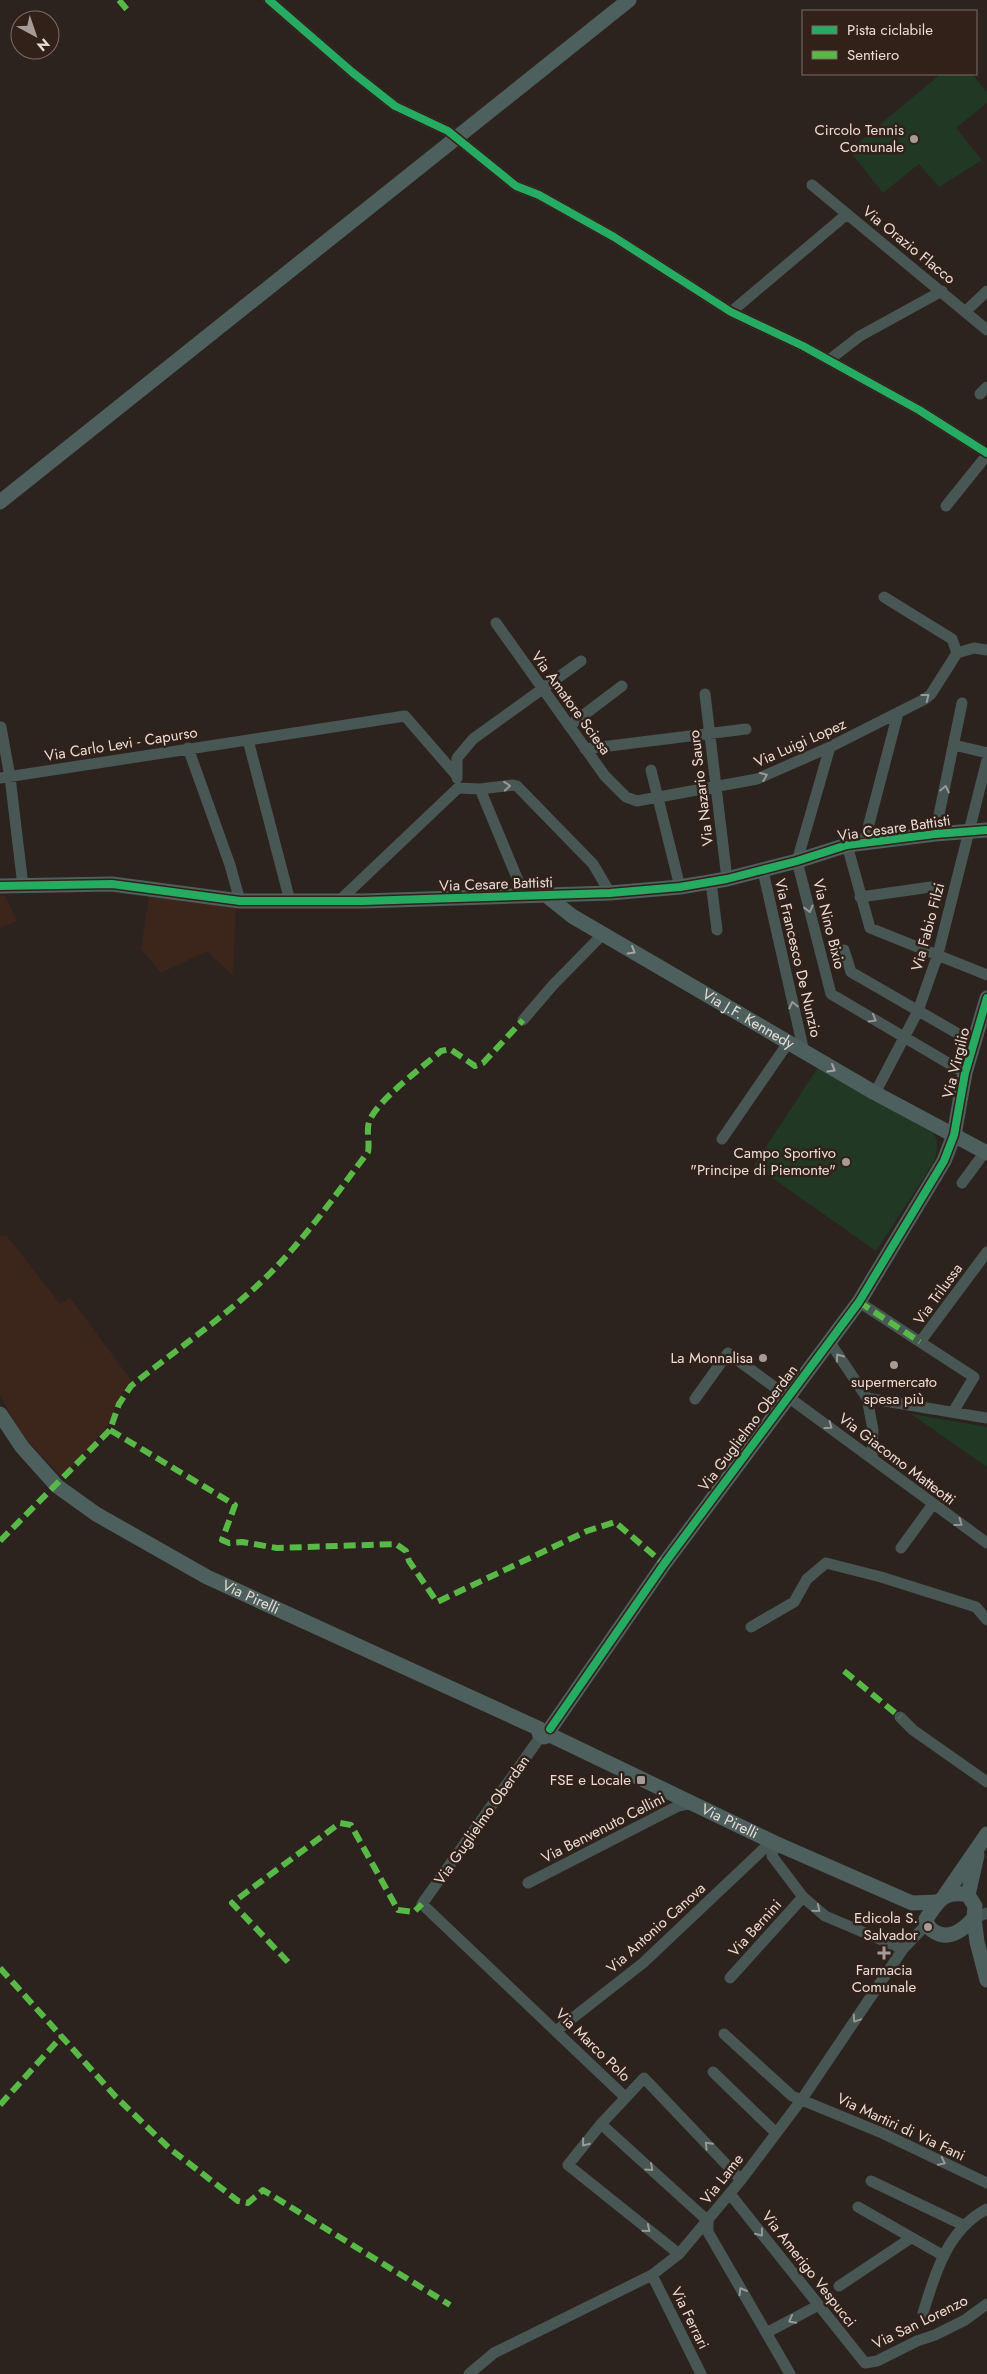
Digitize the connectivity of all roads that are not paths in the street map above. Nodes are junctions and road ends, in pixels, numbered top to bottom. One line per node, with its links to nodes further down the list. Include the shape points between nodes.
1 (270, 0): 3 (street, via 395,106)
2 (629, 0): 3 (street)
3 (456, 138): 9 (street, via 516,186 539,195 614,237); 13 (street)
4 (812, 185): 5 (street, Via Orazio Flacco)
5 (847, 214): 6 (street, Via Orazio Flacco); 9 (street)
6 (942, 291): 8 (street, Via Orazio Flacco); 11 (street, via 860,336)
7 (987, 291): 8 (street)
8 (966, 311): 10 (street, Via Orazio Flacco)
9 (731, 312): 11 (street)
10 (987, 330)
11 (829, 360): 12 (street, via 919,410)
12 (987, 454): 14 (street)
13 (0, 502)
14 (946, 506)
15 (884, 597): 18 (street, via 952,639)
16 (496, 623): 21 (street, Via Amatore Sciesa)
17 (987, 650): 18 (street, via 974,648)
18 (957, 654): 24 (street, Via Luigi Lopez, one-way to 18, via 931,694)
19 (581, 661): 21 (street)
20 (622, 686): 25 (street)
21 (542, 690): 25 (street, Via Amatore Sciesa); 38 (street, via 473,739 457,758)
22 (705, 694): 28 (street, Via Nazario Sauro)
23 (962, 703): 30 (street)
24 (898, 713): 31 (street, Via Luigi Lopez); 46 (street)
25 (569, 726): 33 (street, Via Amatore Sciesa)
26 (1, 727): 37 (street)
27 (746, 729): 28 (street)
28 (710, 733): 33 (street); 39 (street, Via Nazario Sauro)
29 (248, 740): 32 (street, Via Carlo Levi - Capurso); 38 (street, Via Carlo Levi - Capurso, via 405,716); 61 (street)
30 (954, 745): 34 (street); 45 (street, one-way to 30)
31 (830, 747): 39 (street, Via Luigi Lopez, one-way to 31, via 757,779); 48 (street)
32 (188, 748): 37 (street, Via Carlo Levi - Capurso); 60 (street)
33 (585, 749): 41 (street, Via Amatore Sciesa)
34 (987, 753)
35 (987, 760): 44 (street, Via Fabio Filzi)
36 (651, 770): 42 (street)
37 (5, 778): 53 (street)
38 (457, 782): 40 (street); 62 (street)
39 (717, 788): 42 (street, Via Luigi Lopez); 50 (street, Via Nazario Sauro)
40 (480, 789): 56 (street, one-way to 56, via 517,786 593,864); 58 (street)
41 (626, 797): 42 (street, Via Luigi Lopez, via 637,801)
42 (657, 798): 55 (street)
43 (987, 830): 44 (street, Via Cesare Battisti)
44 (968, 832): 45 (street, Via Cesare Battisti); 66 (street, Via Fabio Filzi)
45 (935, 834): 46 (street, Via Cesare Battisti)
46 (864, 843): 47 (street, Via Cesare Battisti)
47 (846, 846): 48 (street, Via Cesare Battisti); 59 (street)
48 (798, 861): 49 (street, Via Cesare Battisti); 71 (street, Via Nino Bixio, one-way to 71, via 831,994)
49 (763, 871): 50 (street, Via Cesare Battisti); 74 (street, Via Francesco De Nunzio, one-way to 49)
50 (727, 880): 51 (street, Via Cesare Battisti)
51 (711, 882): 55 (street, Via Cesare Battisti); 63 (street)
52 (0, 886): 53 (street, Via Cesare Battisti)
53 (23, 886): 60 (street, Via Cesare Battisti, via 112,884)
54 (931, 886): 59 (street)
55 (680, 887): 56 (street, Via Cesare Battisti)
56 (610, 893): 57 (street, Via Cesare Battisti)
57 (547, 896): 58 (street, Via Cesare Battisti); 64 (street, Via J.F. Kennedy, via 572,916)
58 (525, 897): 62 (street, Via Cesare Battisti)
59 (860, 897): 66 (street, via 870,928)
60 (240, 901): 61 (street, Via Cesare Battisti)
61 (290, 901): 62 (street, Via Cesare Battisti)
62 (339, 901)
63 (717, 930)
64 (603, 934): 70 (street); 72 (street, Via J.F. Kennedy, one-way to 72)
65 (844, 950): 69 (street, via 851,972)
66 (938, 954): 67 (street); 69 (street, Via Fabio Filzi)
67 (987, 974)
68 (987, 998): 73 (street, Via Virgilio)
69 (918, 1011): 71 (street, Via Fabio Filzi); 73 (street)
70 (524, 1020)
71 (904, 1037): 75 (street); 76 (street, Via Fabio Filzi)
72 (788, 1043): 74 (street, Via J.F. Kennedy); 78 (street)
73 (974, 1043): 75 (street, Via Virgilio)
74 (804, 1052): 76 (street, Via J.F. Kennedy, one-way to 76)
75 (965, 1073): 77 (street, Via Virgilio)
76 (875, 1093): 77 (street, Via J.F. Kennedy)
77 (954, 1135): 79 (street, Via J.F. Kennedy); 82 (street, Via Guglielmo Oberdan, via 944,1162)
78 (722, 1139)
79 (986, 1152): 80 (street)
80 (962, 1183)
81 (987, 1252): 84 (street, Via Trilussa)
82 (859, 1302): 83 (street, Via Guglielmo Oberdan); 84 (street)
83 (829, 1341): 85 (street, Via Guglielmo Oberdan); 86 (street, one-way to 83)
84 (920, 1342): 88 (street, Via Trilussa, via 974,1377)
85 (790, 1398): 87 (street, Via Giacomo Matteotti, via 728,1353); 91 (street, Via Giacomo Matteotti, one-way to 91); 99 (street, Via Guglielmo Oberdan, via 664,1564)
86 (867, 1398): 88 (street); 91 (street, via 873,1430)
87 (695, 1399)
88 (953, 1412): 90 (street)
89 (0, 1414): 99 (street, Via Pirelli, via 22,1447 57,1486 96,1514 207,1577)
90 (987, 1418)
91 (872, 1458): 92 (street, Via Giacomo Matteotti)
92 (933, 1504): 93 (street, Via Giacomo Matteotti, one-way to 93); 94 (street)
93 (987, 1543)
94 (901, 1548)
95 (982, 1608): 96 (street); 97 (street, via 881,1576 826,1563 807,1579 794,1602)
96 (987, 1620)
97 (750, 1627)
98 (900, 1716): 100 (street, via 913,1730)
99 (545, 1732): 101 (street, Via Pirelli); 109 (street, Via Guglielmo Oberdan)
100 (987, 1782)
101 (693, 1803): 102 (street, Via Pirelli); 104 (street, Via Benvenuto Cellini, via 678,1806)
102 (774, 1842): 106 (street, via 772,1856); 108 (street, Via Pirelli); 117 (street, Via Antonio Canova, via 644,1963)
103 (984, 1842): 105 (street); 107 (street)
104 (528, 1883)
105 (968, 1895): 107 (street, via 954,1892); 110 (street)
106 (802, 1897): 114 (street, one-way to 114, via 825,1916); 115 (street, Via Bernini)
107 (942, 1899): 108 (street, Via Pirelli); 111 (street)
108 (912, 1903): 111 (street, Via Pirelli)
109 (422, 1904): 117 (street, Via Marco Polo)
110 (981, 1915): 112 (street); 113 (street)
111 (926, 1922): 112 (street, via 940,1935); 114 (street, Via Lame)
112 (956, 1933): 113 (street)
113 (981, 1948): 116 (street)
114 (903, 1949): 121 (street, Via Lame, one-way to 121)
115 (730, 1978)
116 (987, 1980)
117 (556, 2031): 120 (street, Via Marco Polo)
118 (724, 2034): 121 (street, Via Martiri di Via Fani, via 792,2096)
119 (713, 2072): 123 (street)
120 (625, 2097): 122 (street, Via Marco Polo); 124 (street, Via Marco Polo, one-way to 120, via 644,2078)
121 (802, 2099): 123 (street, Via Lame); 126 (street, Via Martiri di Via Fani, one-way to 126)
122 (601, 2124): 130 (street, one-way to 130); 133 (street, Via Marco Polo, one-way to 133, via 568,2165)
123 (776, 2133): 124 (street, Via Lame)
124 (741, 2180): 127 (street, Via Lame)
125 (871, 2181): 131 (street)
126 (987, 2183)
127 (730, 2194): 130 (street, Via Lame); 138 (street, Via Amerigo Vespucci, one-way to 138)
128 (858, 2207): 132 (street)
129 (987, 2209): 131 (street)
130 (708, 2220): 133 (street, Via Lame); 140 (street, one-way to 130, via 708,2232)
131 (963, 2225): 134 (street)
132 (911, 2238): 134 (street); 136 (street)
133 (678, 2254): 135 (street, Via Lame)
134 (944, 2256): 139 (street)
135 (652, 2275): 142 (street, Via Lame, via 494,2353); 143 (street, Via Ferrari)
136 (839, 2286)
137 (987, 2304): 141 (street, Via San Lorenzo, via 935,2335 917,2340 877,2361)
138 (817, 2306): 140 (street, one-way to 140); 141 (street, Via Amerigo Vespucci)
139 (923, 2313)
140 (766, 2333): 144 (street)
141 (864, 2363)
142 (469, 2374)
143 (701, 2374)
144 (790, 2374)

